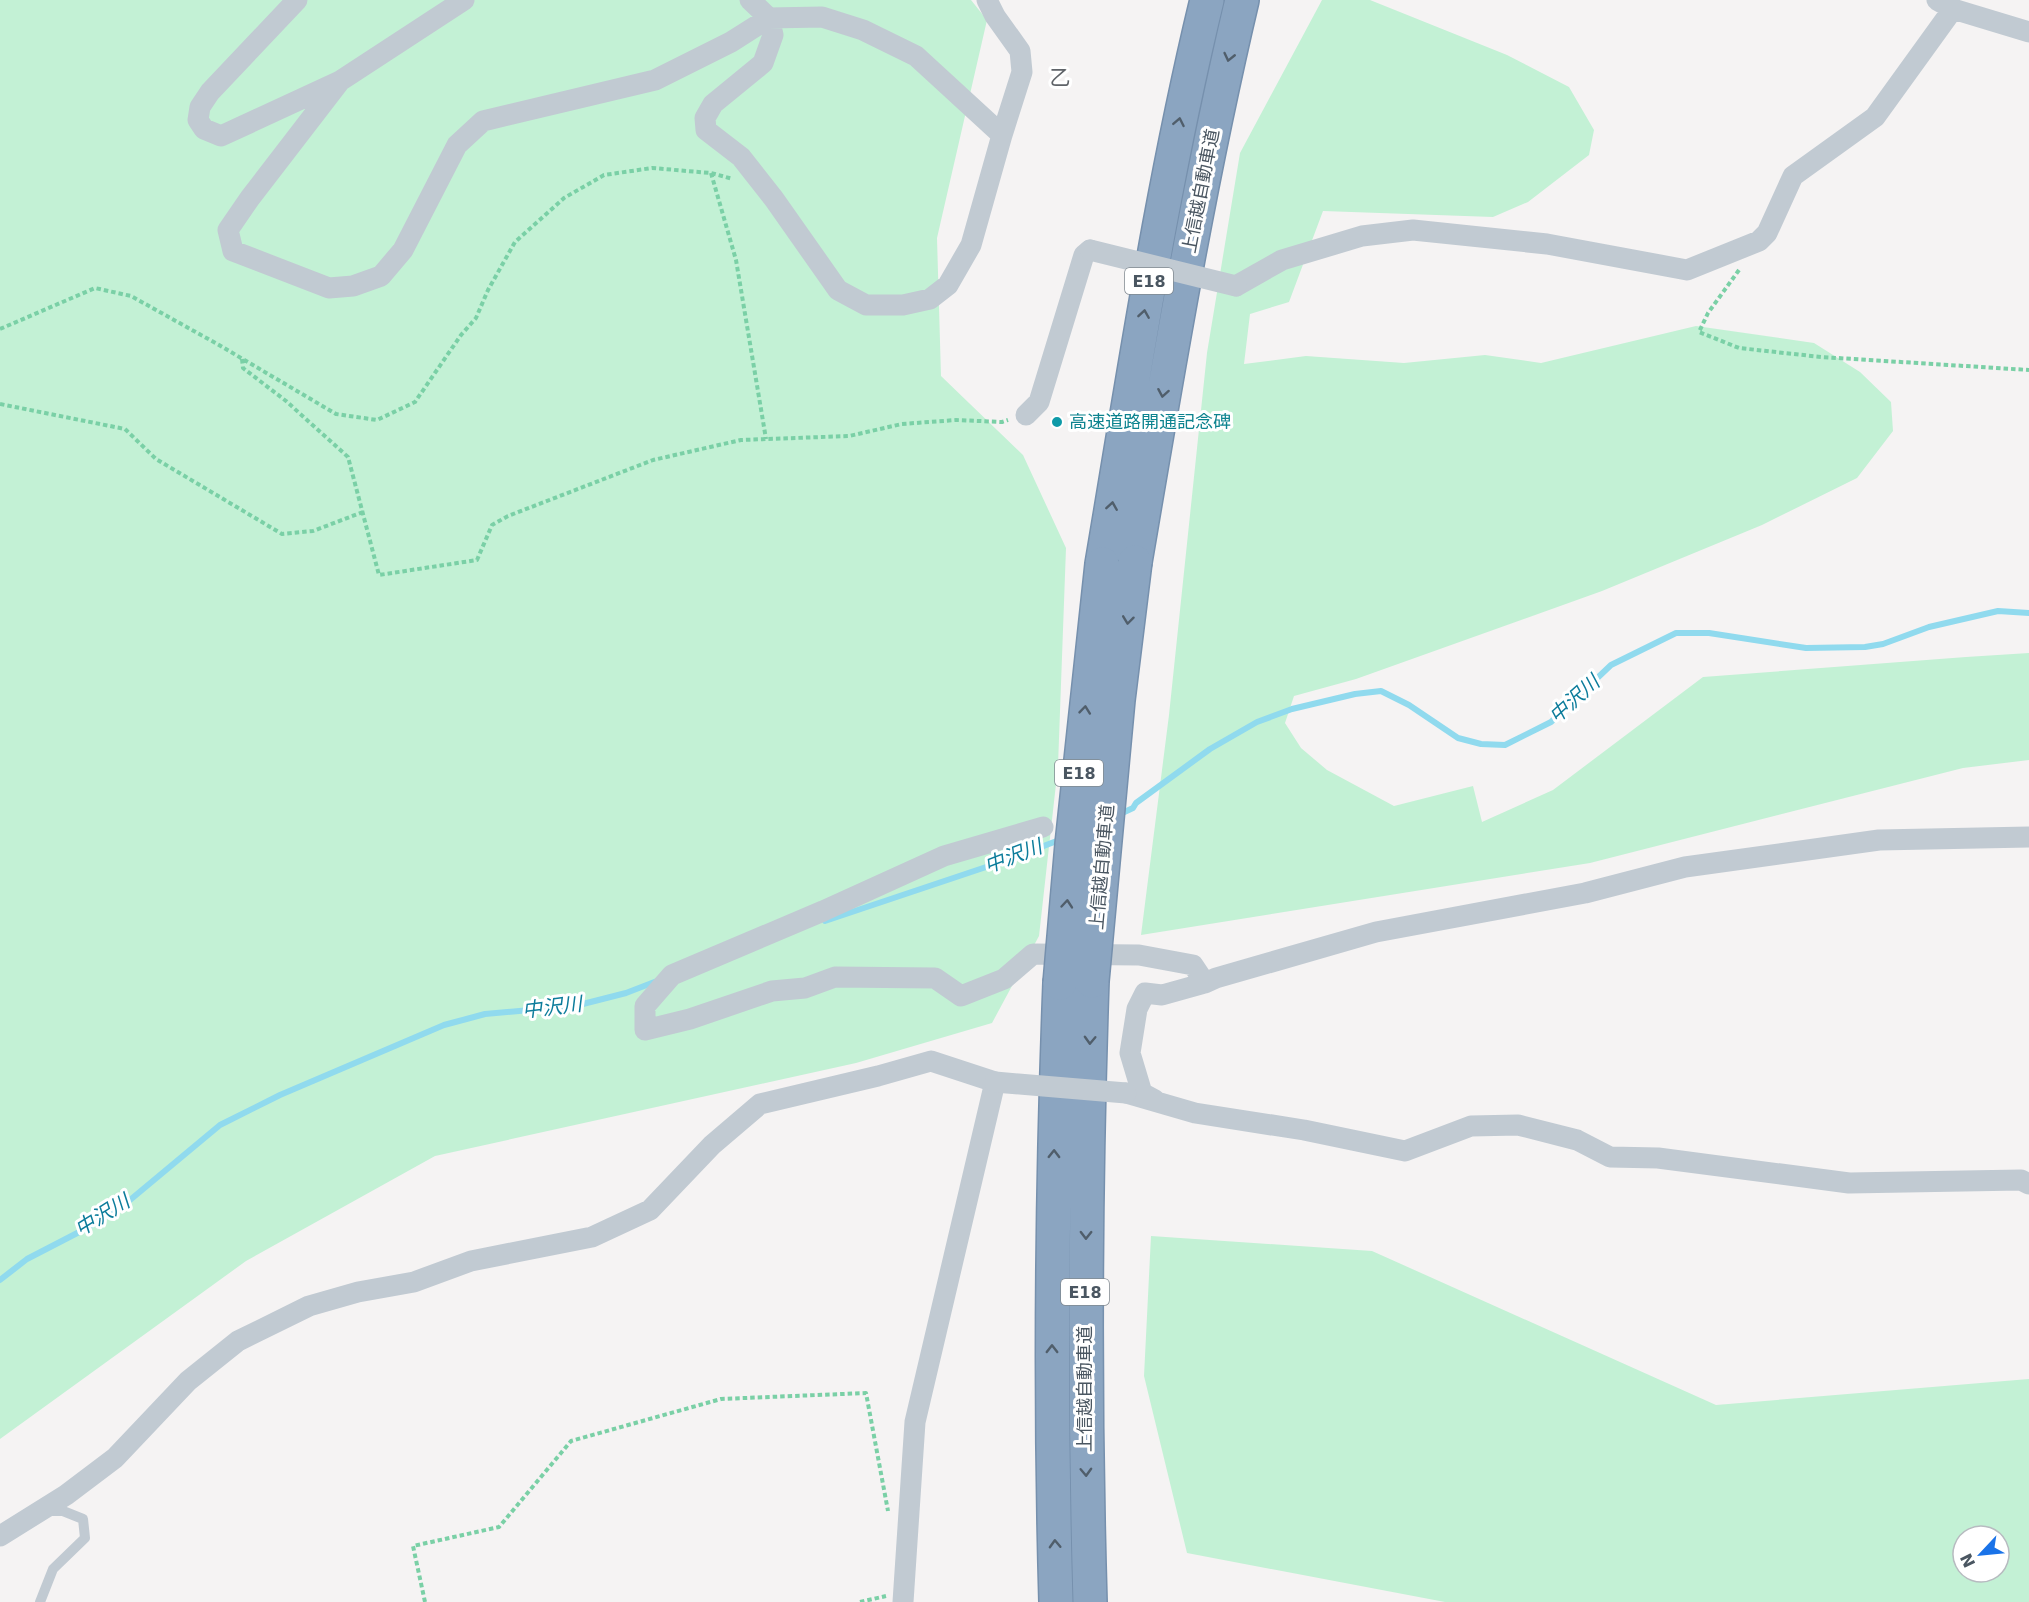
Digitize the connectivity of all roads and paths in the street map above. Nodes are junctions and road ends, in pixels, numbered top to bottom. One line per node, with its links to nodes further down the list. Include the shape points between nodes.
1 (297, 0): 10 (street, via 210,92 200,107 198,120 204,129 221,136)
2 (464, 0): 10 (street)
3 (750, 0): 8 (street)
4 (987, 0): 11 (street, via 1020,51 1022,72)
5 (1207, 0): 32 (highway, 上信越自動車道 / E18, one-way to 5, bridge, via 1052,1461 1054,1133 1060,983 1074,821 1102,564 1149,283 1186,87)
6 (1242, 0): 33 (highway, 上信越自動車道 / E18, one-way to 33, bridge, via 1179,303 1135,562 1118,700 1092,981 1087,1130 1086,1454)
7 (1945, 5): 9 (street); 13 (street, via 1875,117 1793,176)
8 (769, 18): 10 (street, via 655,80 483,121 457,145 403,250 381,276 353,286 329,288 233,251 228,230); 11 (street, via 822,17 863,30 916,56); 11 (street, via 773,35 763,63 713,104 705,118 706,130 741,157 838,290 866,305 903,305 930,299 948,285 972,245)
9 (2029, 32)
10 (340, 81)
11 (1002, 135)
12 (711, 172): 18 (path, via 736,260)
13 (1760, 241): 15 (path, via 1708,313 1699,332 1739,348); 17 (street, bridge, via 1688,270 1547,244 1413,230 1362,236 1282,260 1236,286 1090,250 1084,255 1039,402)
14 (242, 359): 19 (path, via 243,368 348,457)
15 (2029, 370)
16 (0, 404): 19 (path, via 125,429 156,459 282,534 314,531)
17 (1026, 415): 18 (path, via 1002,422 902,424 849,436)
18 (766, 439): 19 (path, via 741,440 653,460 508,516 492,525 477,560 379,575)
19 (363, 512)
20 (1043, 826): 22 (street, via 944,856 672,975 645,1006 645,1030 772,991 805,988 835,977 935,978 961,996 1004,979 1033,954 1139,955 1193,965)
21 (2029, 837): 22 (street, via 1879,840 1685,867 1585,893 1376,932)
22 (1205, 983): 24 (street, via 1162,995 1145,993 1137,1009 1130,1053 1142,1094)
23 (995, 1082): 24 (street, bridge, via 1126,1093); 26 (street, via 931,1061 760,1104 712,1145 650,1210 592,1237 471,1260 414,1282 309,1306 238,1341 188,1381 115,1458); 31 (street, via 915,1422)
24 (1195, 1113): 25 (street, via 1405,1151 1471,1126 1518,1125 1577,1140 1610,1157 1658,1158 1849,1183 2021,1180)
25 (2029, 1184)
26 (39, 1512): 28 (street); 29 (lane, via 63,1511 82,1519 85,1538 53,1569)
27 (890, 1521): 30 (path, via 866,1393 720,1399 571,1441 499,1527 413,1546)
28 (0, 1536)
29 (40, 1602)
30 (425, 1602)
31 (903, 1602)
32 (1056, 1602)
33 (1090, 1602)

